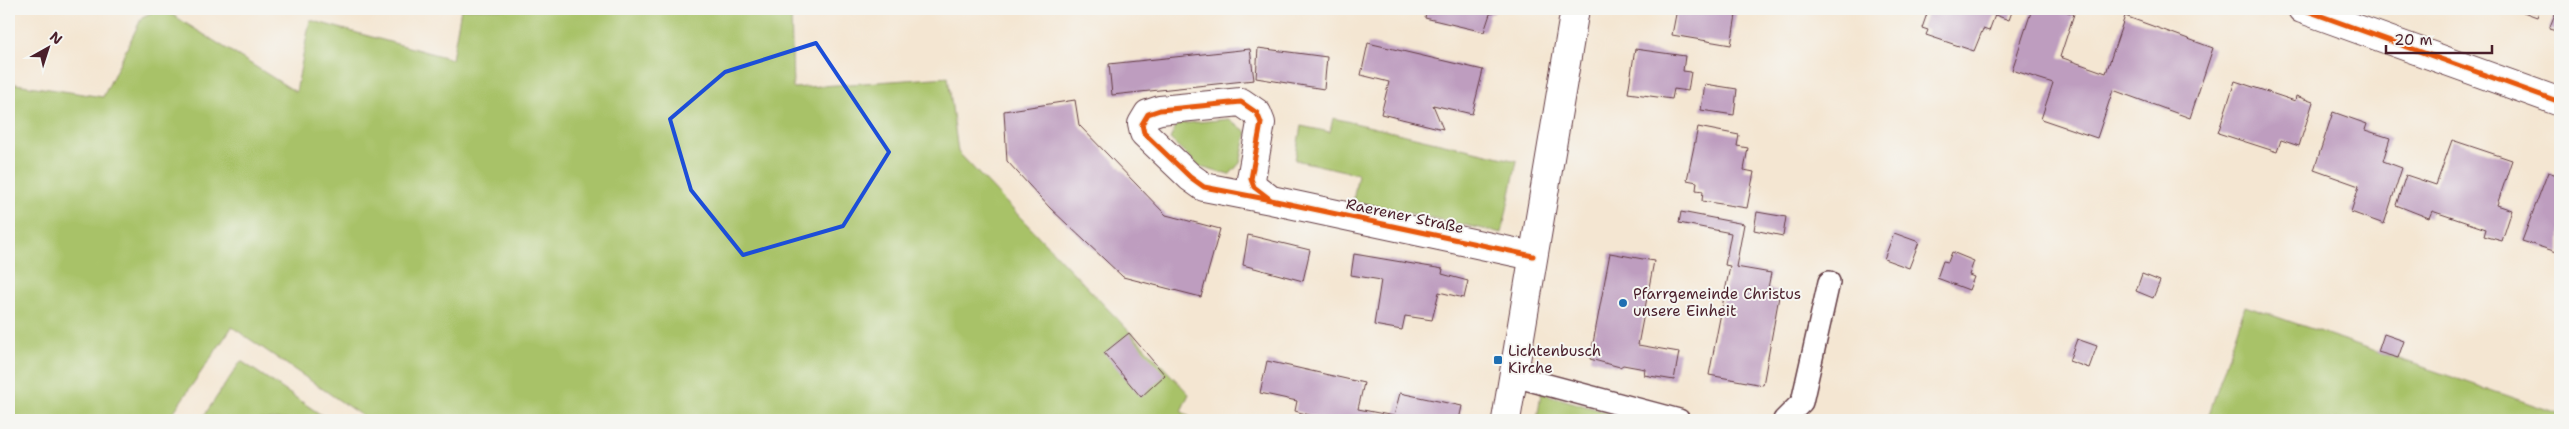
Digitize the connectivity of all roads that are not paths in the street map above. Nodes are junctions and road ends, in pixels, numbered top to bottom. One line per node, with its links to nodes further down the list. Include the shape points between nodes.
1 (1575, 9): 5 (street)
2 (2302, 9): 3 (street)
3 (2560, 102)
4 (1271, 200): 4 (street, Raerener Straße, via 1254,187 1251,179 1261,123 1257,113 1241,102 1148,114 1142,124 1144,133 1204,187); 5 (street, Raerener Straße)
5 (1533, 256): 7 (street)
6 (1829, 282): 10 (lane, via 1802,402)
7 (1514, 376): 8 (street); 9 (lane)
8 (1506, 420)
9 (1679, 420)
10 (1784, 420)

